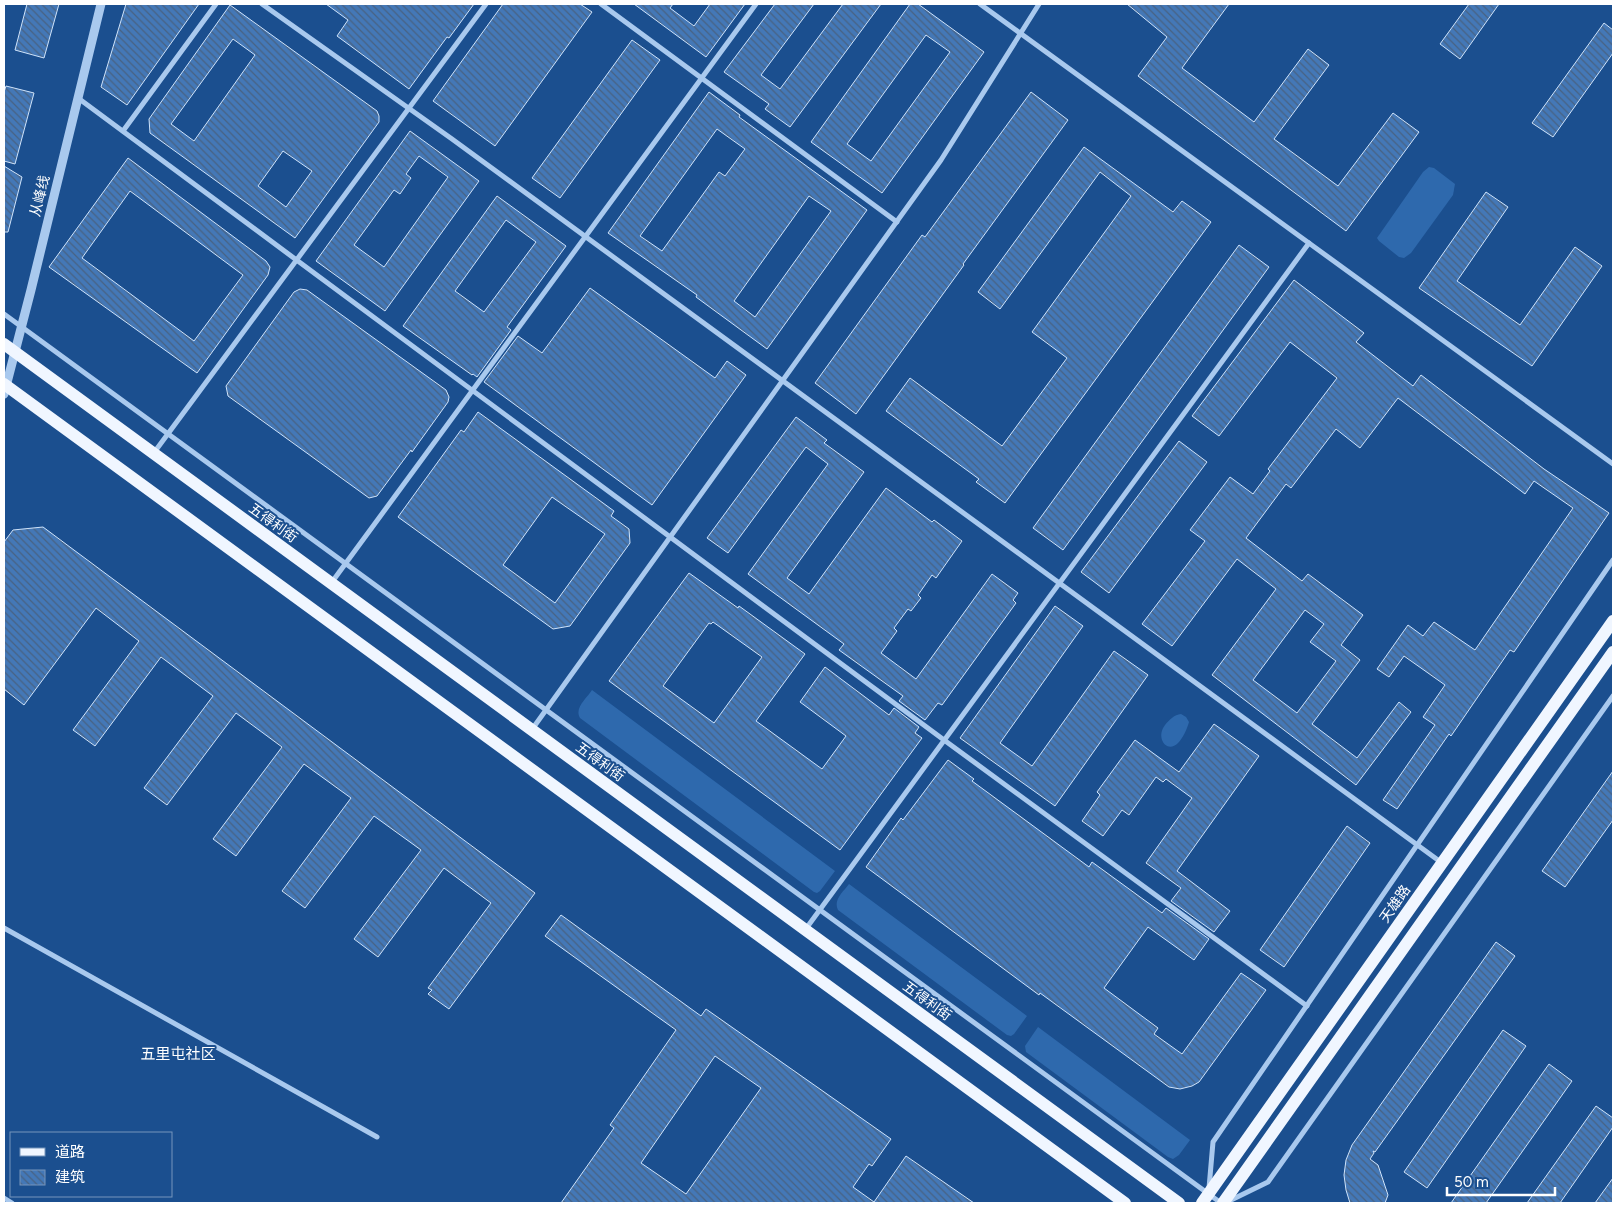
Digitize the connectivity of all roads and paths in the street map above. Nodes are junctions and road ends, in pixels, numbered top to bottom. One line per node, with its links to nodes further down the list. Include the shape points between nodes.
1 (101, 4): 11 (street, 从峰线)
2 (216, 4): 13 (street)
3 (262, 4): 12 (street)
4 (486, 4): 12 (street)
5 (601, 4): 10 (street)
6 (756, 4): 10 (street)
7 (980, 4): 9 (street)
8 (1039, 4): 9 (street)
9 (1021, 34): 14 (street, via 942,160); 16 (street)
10 (702, 78): 14 (street); 15 (street)
11 (78, 98): 13 (street); 19 (street, 从峰线)
12 (408, 108): 15 (street); 17 (street)
13 (123, 131): 17 (street)
14 (896, 222): 22 (street)
15 (585, 237): 22 (street); 24 (street)
16 (1309, 243): 27 (street); 31 (street)
17 (297, 260): 24 (street); 25 (street)
18 (4, 314): 19 (street)
19 (22, 327): 21 (street, 从峰线); 25 (street)
20 (4, 344): 21 (main road, 五得利街)
21 (15, 352): 23 (street, 从峰线); 26 (main road, 五得利街)
22 (782, 381): 28 (street); 31 (street)
23 (5, 388): 49 (main road)
24 (473, 390): 28 (street); 30 (street)
25 (168, 434): 26 (street); 30 (street)
26 (154, 454): 32 (main road, 五得利街)
27 (1613, 464)
28 (670, 537): 36 (street); 38 (street)
29 (1613, 560): 39 (street)
30 (346, 564): 32 (street); 36 (street)
31 (1059, 583): 38 (street); 39 (street)
32 (331, 584): 37 (main road, 五得利街)
33 (1613, 622): 40 (main road, 天雄路)
34 (1613, 652): 51 (main road)
35 (1613, 696): 51 (street, via 1268,1182)
36 (546, 710): 37 (street); 41 (street)
37 (532, 730): 43 (main road, 五得利街)
38 (944, 740): 41 (street); 44 (street)
39 (1418, 845): 40 (street); 44 (street)
40 (1442, 863): 47 (main road, 天雄路)
41 (819, 910): 43 (street); 47 (street)
42 (4, 928): 45 (street)
43 (804, 930): 50 (main road, 五得利街)
44 (1307, 1006): 47 (street, via 1213,1142)
45 (377, 1137)
46 (4, 1198): 48 (street)
47 (1205, 1199): 51 (street)
48 (12, 1203)
49 (1125, 1203)
50 (1179, 1203)
51 (1223, 1203)

